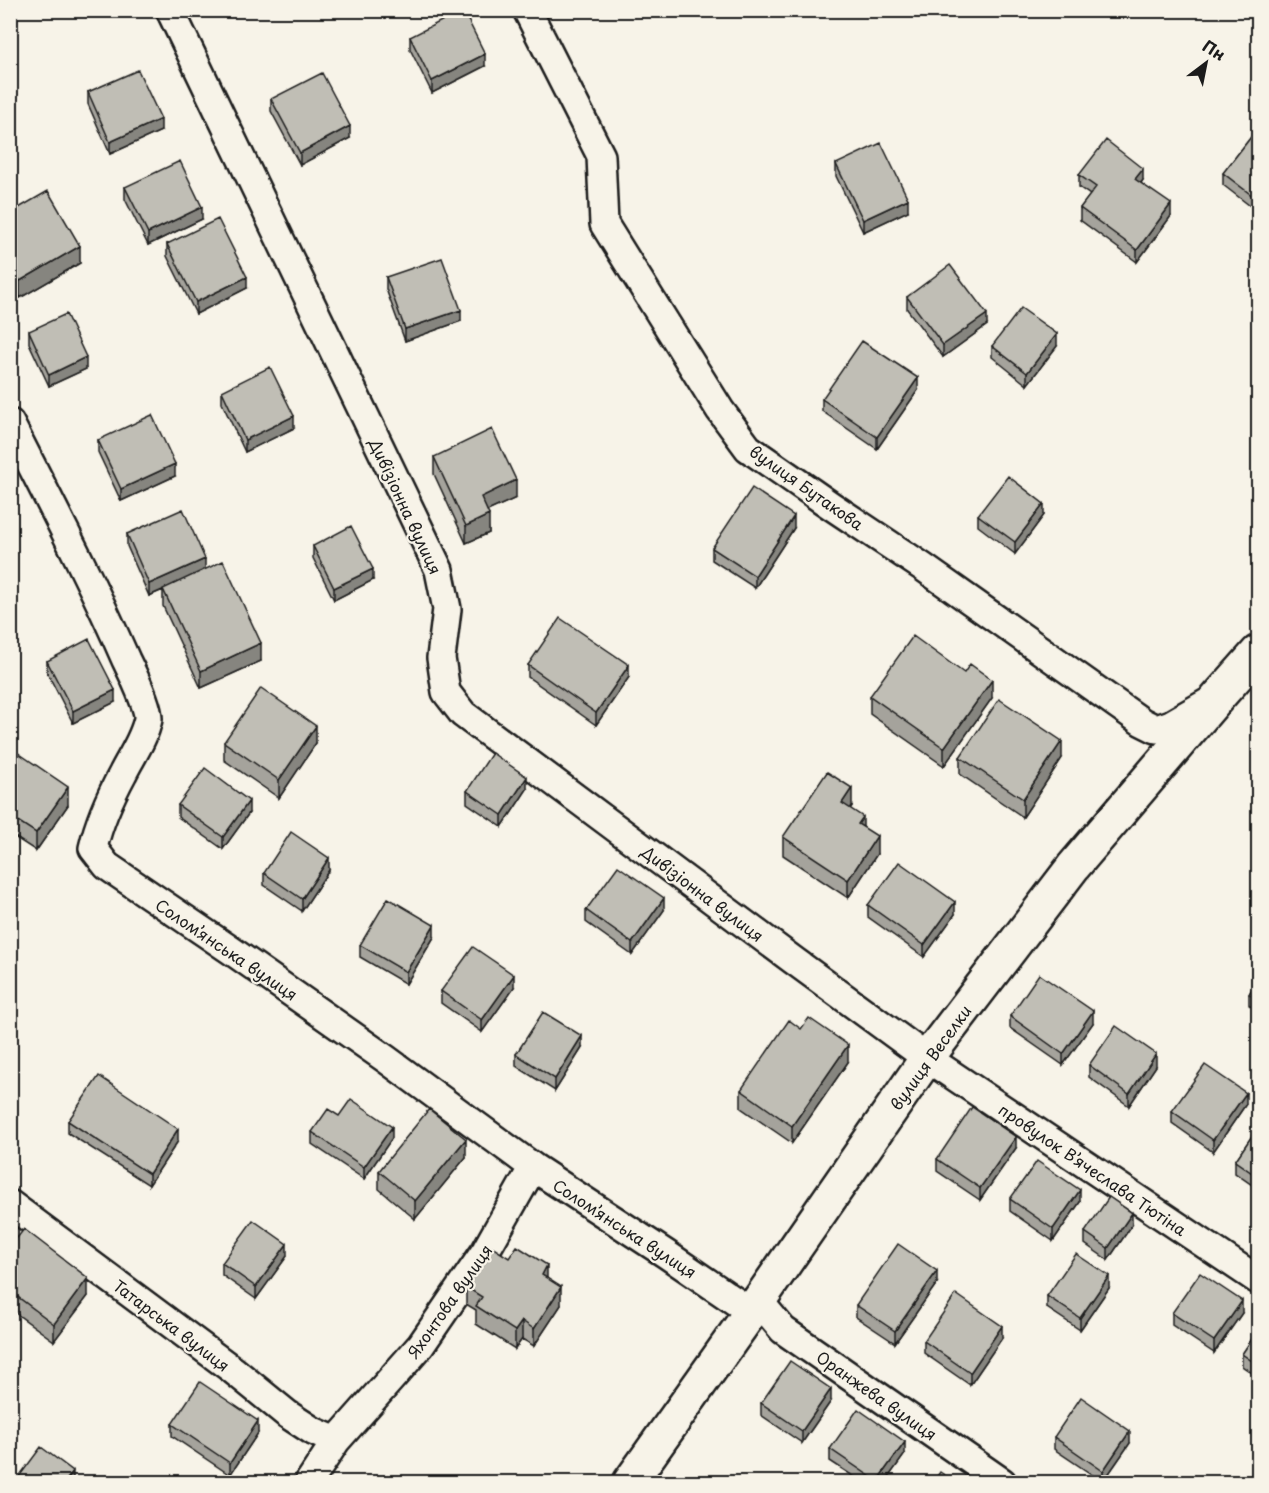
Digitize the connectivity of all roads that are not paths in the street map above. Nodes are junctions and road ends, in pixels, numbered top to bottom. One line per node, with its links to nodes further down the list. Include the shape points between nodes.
1 (170, 10): 6 (street, Дивізіонна вулиця, via 439,570 447,609 441,658 446,692 463,714)
2 (527, 10): 5 (street, вулиця Бутакова, via 601,156 604,224 720,410 748,448 1142,722 1156,729 1171,724)
3 (10, 423): 7 (street, Соломʼянська вулиця, via 106,613 148,717 140,743 103,816 93,848 115,872 386,1059)
4 (1258, 652): 5 (street, вулиця Веселки)
5 (1219, 696): 6 (street, вулиця Веселки, via 1073,867)
6 (927, 1058): 9 (street, провулок Вʼячеслава Тютіна); 10 (street, вулиця Веселки)
7 (532, 1167): 10 (street, Соломʼянська вулиця); 11 (street, Яхонтова вулиця, via 486,1250 421,1345)
8 (10, 1204): 11 (street, Татарська вулиця, via 287,1414)
9 (1258, 1280)
10 (755, 1306): 13 (street, вулиця Веселки); 14 (street, Оранжева вулиця, via 783,1330)
11 (336, 1441): 12 (street, Яхонтова вулиця)
12 (309, 1482)
13 (630, 1482)
14 (1002, 1482)

